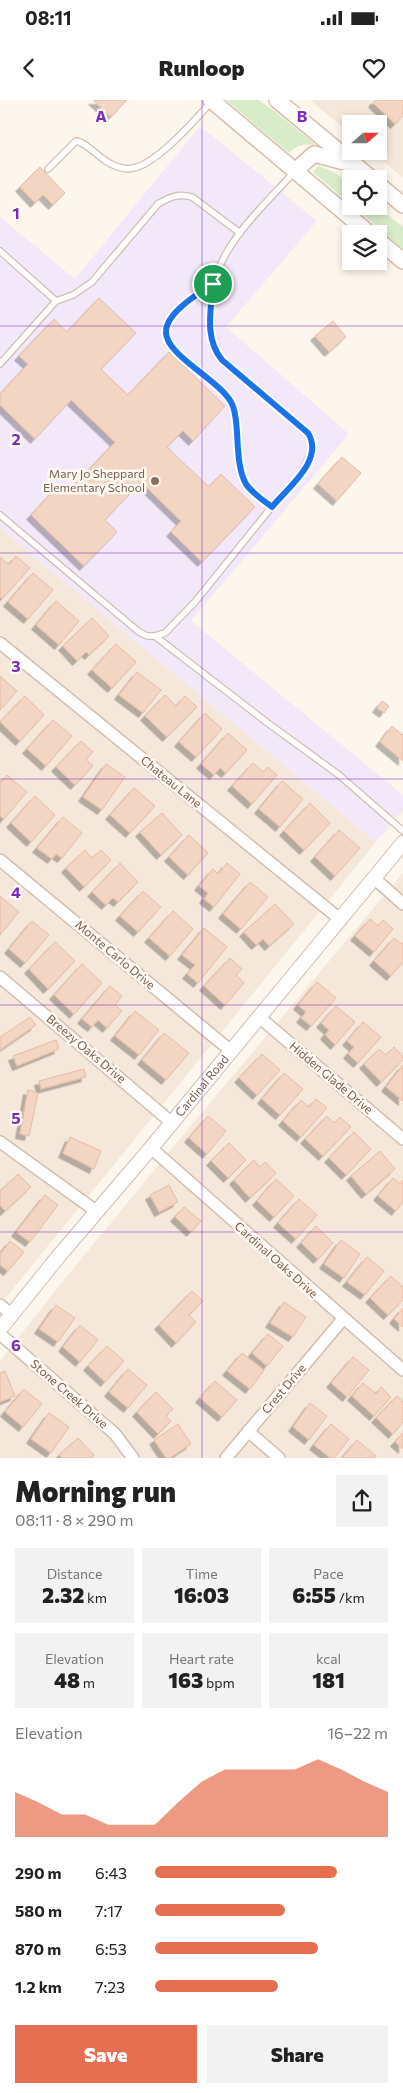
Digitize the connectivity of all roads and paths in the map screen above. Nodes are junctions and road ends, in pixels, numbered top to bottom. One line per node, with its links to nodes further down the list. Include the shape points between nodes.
1 (211, 100): 4 (lane, via 188,129 134,168 112,165 76,141); 6 (main road)
2 (277, 100): 3 (main road)
3 (357, 166): 5 (main road); 6 (main road, via 314,154)
4 (48, 168)
5 (362, 170)
6 (295, 171): 9 (main road); 10 (lane)
7 (387, 191): 8 (main road)
8 (403, 205)
9 (359, 225)
10 (240, 233): 14 (lane, via 221,261); 15 (lane, via 192,197 173,196 158,204 92,282 73,295)
11 (387, 248): 13 (main road)
12 (0, 251): 15 (lane)
13 (403, 261)
14 (213, 284): 17 (lane, via 210,339 215,352 308,433 312,444 308,464); 17 (lane, via 182,306 167,324 166,335 172,347 218,386 232,403 243,476 253,492)
15 (56, 301): 16 (lane)
16 (0, 364)
17 (272, 507): 19 (lane, via 195,602 165,633)
18 (0, 515): 19 (lane, via 139,632)
19 (155, 636): 21 (lane, via 339,775)
20 (0, 643): 26 (street, Chateau Lane)
21 (403, 830)
22 (403, 843): 24 (street, Cardinal Road)
23 (0, 860): 29 (street, Monte Carlo Drive)
24 (374, 878): 25 (street); 26 (street, Cardinal Road)
25 (403, 904)
26 (341, 920): 28 (street, Cardinal Road)
27 (0, 977): 30 (street, Breezy Oaks Drive)
28 (259, 1016): 29 (street, Cardinal Road); 31 (street, Hidden Glade Drive)
29 (231, 1051): 30 (street, Cardinal Road)
30 (172, 1122): 33 (street, Cardinal Road)
31 (403, 1139)
32 (0, 1142): 34 (street)
33 (150, 1148): 34 (street, Cardinal Road); 36 (street, Cardinal Oaks Drive)
34 (96, 1211): 35 (street, Cardinal Road)
35 (5, 1310): 37 (street, Cardinal Road)
36 (343, 1319): 39 (street, Cardinal Oaks Drive); 40 (street, Crest Drive)
37 (0, 1329)
38 (0, 1334): 41 (street, Stone Creek Drive, via 108,1428)
39 (403, 1370)
40 (248, 1431): 42 (street, Crest Drive); 43 (street)
41 (133, 1458)
42 (226, 1458)
43 (280, 1458)

